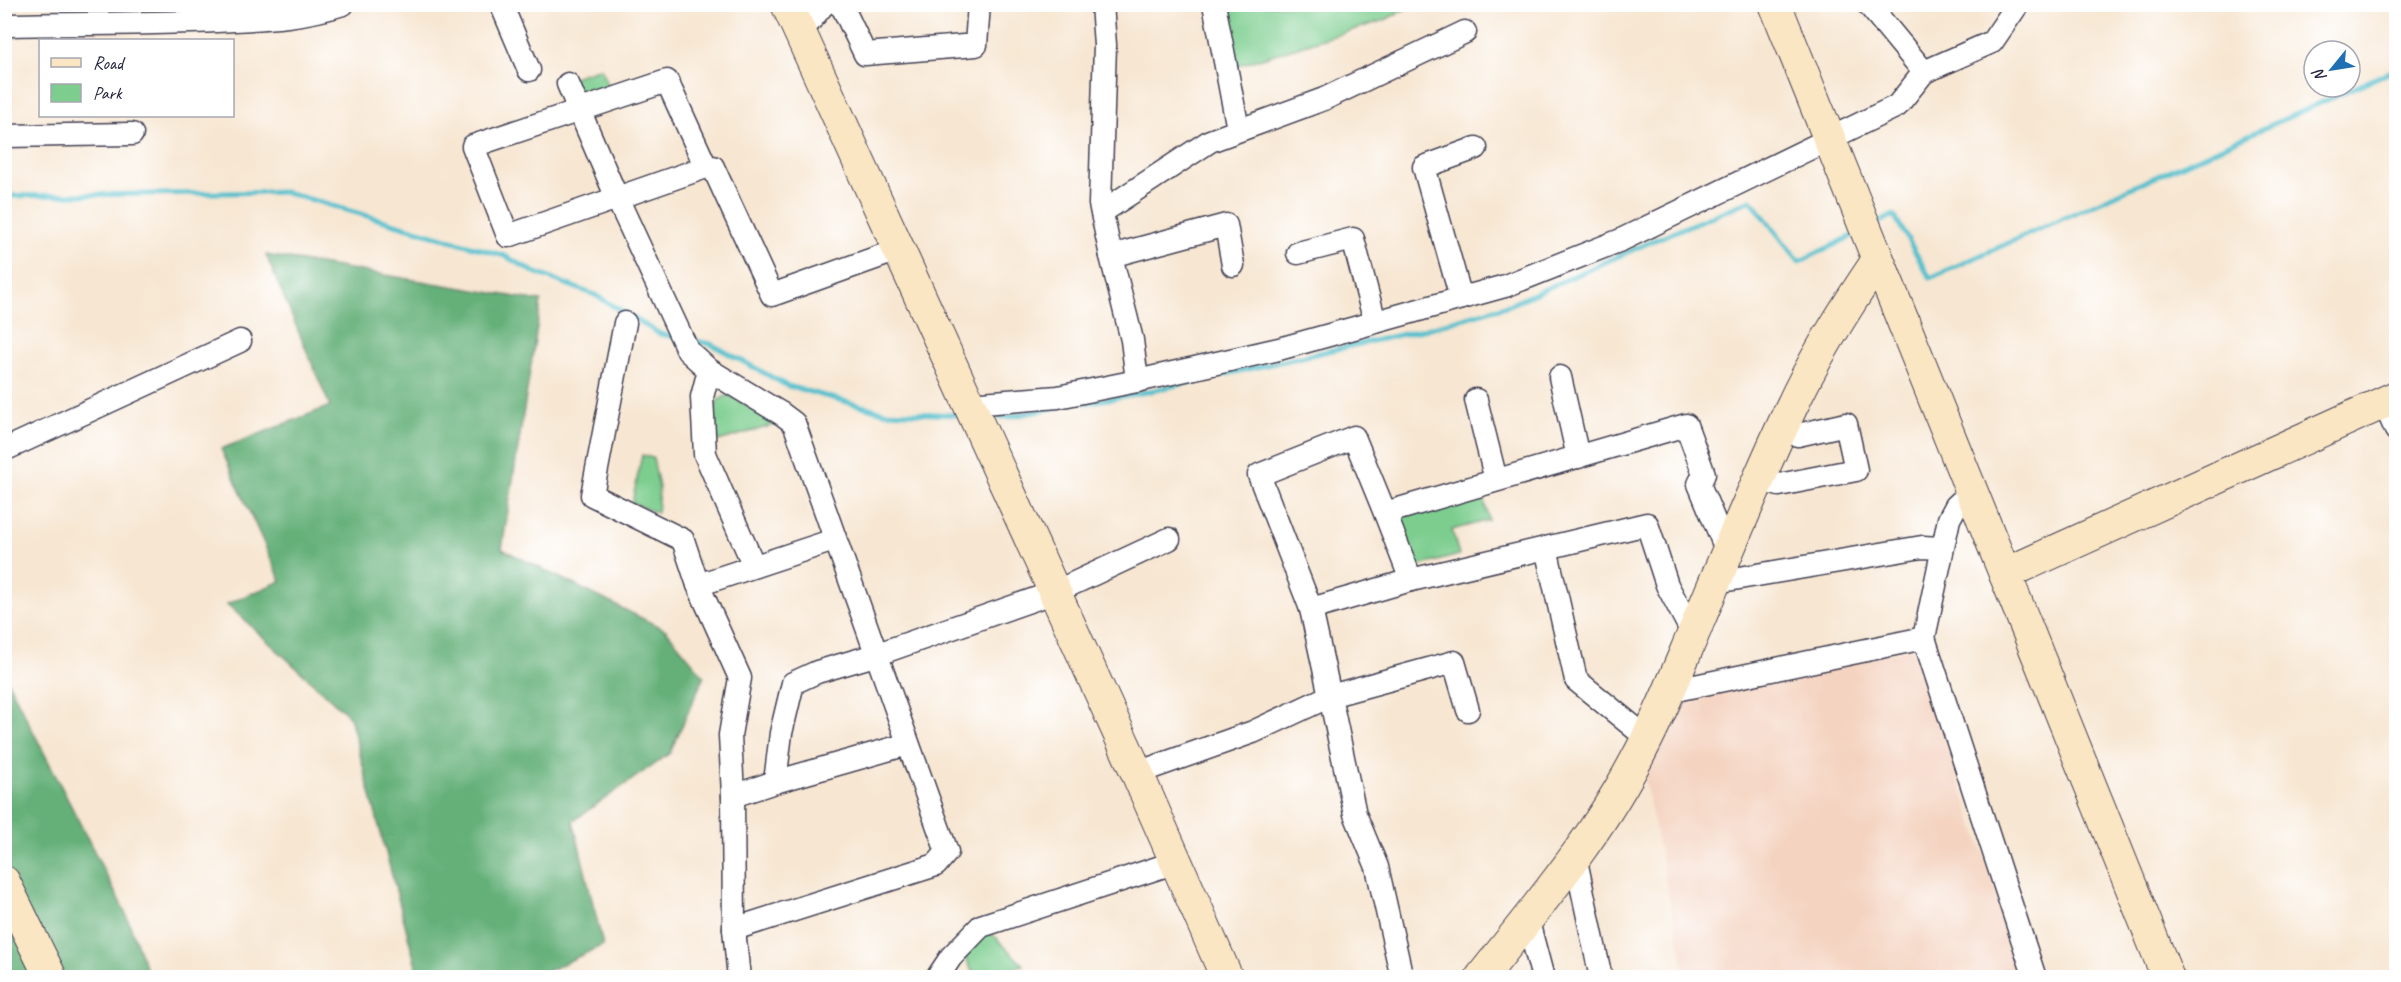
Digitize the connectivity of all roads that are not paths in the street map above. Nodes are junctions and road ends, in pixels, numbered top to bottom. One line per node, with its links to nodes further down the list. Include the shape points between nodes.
1 (343, 4): 12 (street, via 280,17 197,23)
2 (501, 4): 16 (street)
3 (786, 4): 15 (street)
4 (824, 4): 15 (street)
5 (838, 4): 6 (street, via 865,54 976,45)
6 (980, 4)
7 (1102, 4): 27 (street)
8 (1214, 4): 20 (street)
9 (1774, 4): 23 (street)
10 (1868, 4): 17 (street)
11 (2018, 4): 17 (street, via 1992,42)
12 (81, 14): 13 (street)
13 (4, 26)
14 (1465, 32): 20 (street, via 1324,99)
15 (800, 33): 28 (street)
16 (529, 70)
17 (1924, 72): 23 (street, via 1897,106)
18 (568, 84): 19 (street)
19 (579, 110): 25 (street, via 667,81); 26 (street); 26 (street, via 473,146 508,236)
20 (1238, 129): 27 (street, via 1210,141)
21 (132, 134): 22 (street)
22 (4, 136)
23 (1828, 139): 31 (street); 33 (street, via 1621,240 1505,286)
24 (1476, 148): 33 (street, via 1424,167)
25 (706, 167): 26 (street); 28 (street, via 713,167 772,295)
26 (617, 198): 37 (street, via 688,351)
27 (1102, 212): 30 (street)
28 (898, 250): 41 (street)
29 (1298, 253): 34 (street, via 1353,238)
30 (1111, 256): 32 (street, via 1226,225); 39 (street, via 1132,340)
31 (1878, 260): 43 (street, via 1839,319); 48 (street)
32 (1233, 265)
33 (1461, 298): 34 (street)
34 (1375, 322): 39 (street, via 1279,349)
35 (626, 323): 58 (street, via 592,495 683,540)
36 (240, 340): 44 (street)
37 (709, 370): 51 (street, via 794,423); 54 (street, via 702,398 705,454)
38 (1560, 377): 45 (street)
39 (1137, 381): 41 (street, via 1058,397)
40 (1476, 400): 46 (street)
41 (969, 404): 59 (street)
42 (2392, 410): 56 (street)
43 (1781, 430): 47 (street); 47 (street, via 1798,435 1846,424 1856,470 1779,485)
44 (4, 450)
45 (1578, 457): 46 (street); 55 (street, via 1686,425 1704,474 1699,484)
46 (1496, 480): 49 (street)
47 (1760, 480): 55 (street)
48 (1971, 492): 52 (street, via 1949,519); 56 (street)
49 (1385, 513): 57 (street); 60 (street, via 1354,437 1259,475)
50 (1169, 539): 59 (street)
51 (834, 540): 54 (street); 63 (street)
52 (1942, 548): 55 (street); 62 (street)
53 (1546, 549): 57 (street); 61 (street, via 1647,524 1667,585); 67 (street, via 1576,680)
54 (754, 566): 58 (street)
55 (1722, 568): 61 (street)
56 (2005, 574): 88 (street)
57 (1411, 580): 60 (street)
58 (698, 585): 71 (street, via 740,678 730,735)
59 (1055, 592): 63 (street); 69 (street)
60 (1311, 609): 65 (street)
61 (1693, 634): 64 (street)
62 (1924, 638): 64 (street); 87 (street)
63 (875, 655): 68 (street); 70 (street, via 793,683)
64 (1671, 691): 67 (street)
65 (1330, 696): 66 (street, via 1454,662); 69 (street, via 1253,732); 83 (street, via 1355,814 1377,867)
66 (1468, 710)
67 (1647, 738): 72 (street, via 1615,799)
68 (908, 744): 70 (street); 76 (street, via 947,852 943,858 936,865)
69 (1137, 773): 73 (street)
70 (775, 782): 71 (street)
71 (733, 796): 76 (street)
72 (1575, 856): 75 (street); 86 (street)
73 (1176, 861): 77 (street, via 981,926); 82 (street)
74 (4, 882): 78 (street)
75 (1527, 918): 84 (street); 85 (street)
76 (734, 929): 79 (street)
77 (951, 957): 80 (street); 81 (street)
78 (51, 978)
79 (739, 978)
80 (937, 978)
81 (961, 978)
82 (1227, 978)
83 (1402, 978)
84 (1481, 978)
85 (1543, 978)
86 (1601, 978)
87 (2035, 978)
88 (2168, 978)

